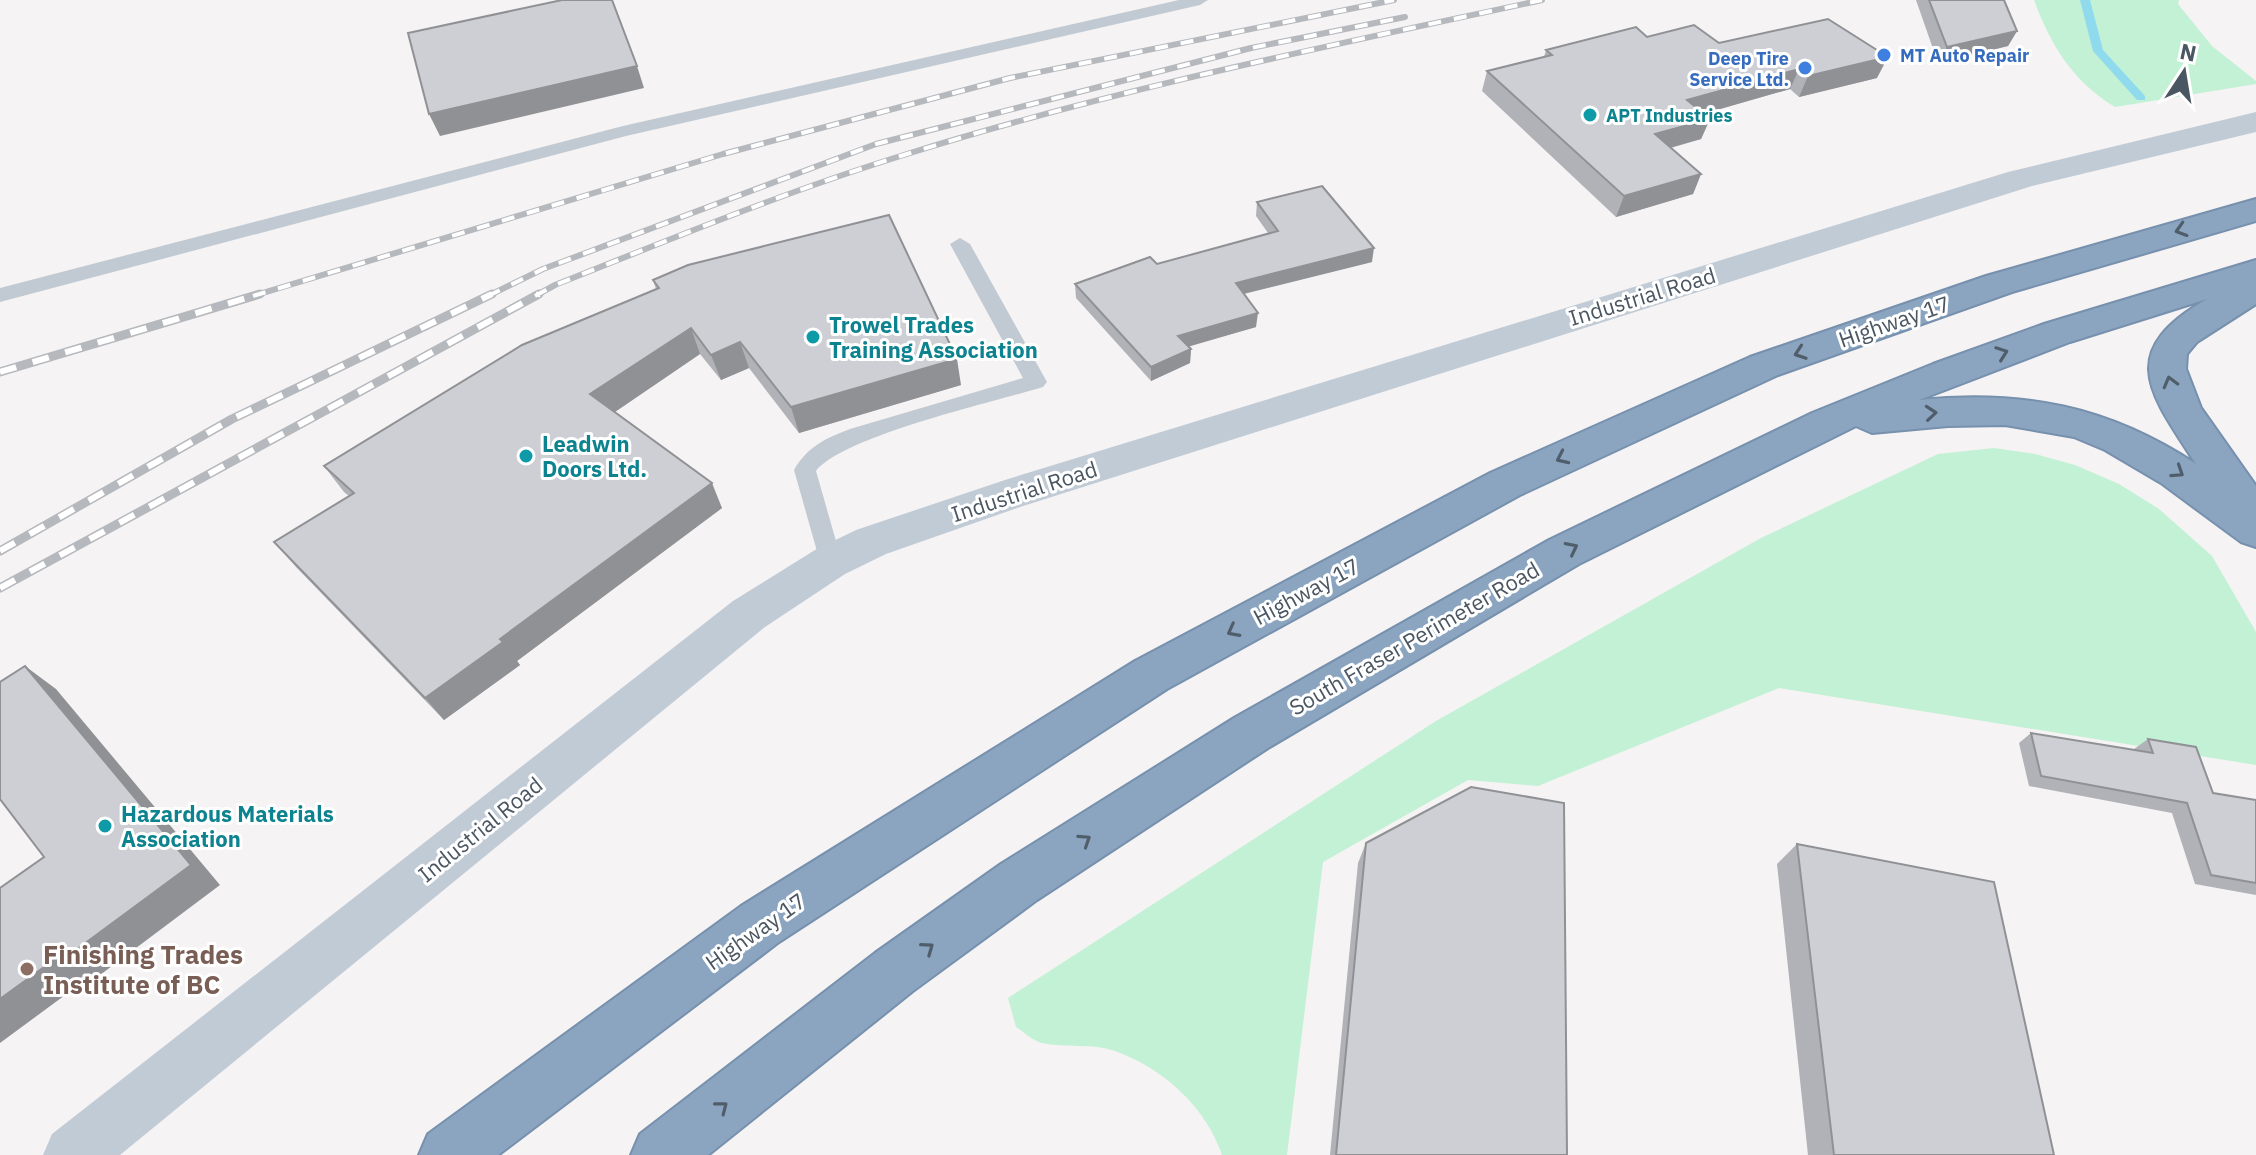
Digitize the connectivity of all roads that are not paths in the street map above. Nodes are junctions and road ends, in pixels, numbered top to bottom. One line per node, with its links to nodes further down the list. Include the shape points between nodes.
1 (1200, 0): 7 (lane, via 623,131)
2 (2256, 122): 11 (street, Industrial Road, via 2063,167 1885,221 1050,482 871,542)
3 (2256, 210): 13 (highway, Highway 17, one-way to 13, via 1999,284 1764,366 1505,484 1151,675 760,924)
4 (960, 244): 11 (lane, via 1036,382 830,444 813,457 805,470)
5 (2256, 272): 8 (highway, one-way to 5, via 2057,333)
6 (2256, 288): 9 (highway, one-way to 6, via 2183,410 2166,373 2168,356 2190,328)
7 (0, 295)
8 (1826, 423): 10 (highway, one-way to 10, via 1979,409 2027,412 2076,424 2132,445 2180,472); 14 (highway, South Fraser Perimeter Road, one-way to 8, via 894,972 1019,882 1251,733 1564,552)
9 (2256, 518)
10 (2256, 530)
11 (830, 562): 12 (street, Industrial Road, via 708,646)
12 (73, 1155)
13 (449, 1155)
14 (661, 1155)

